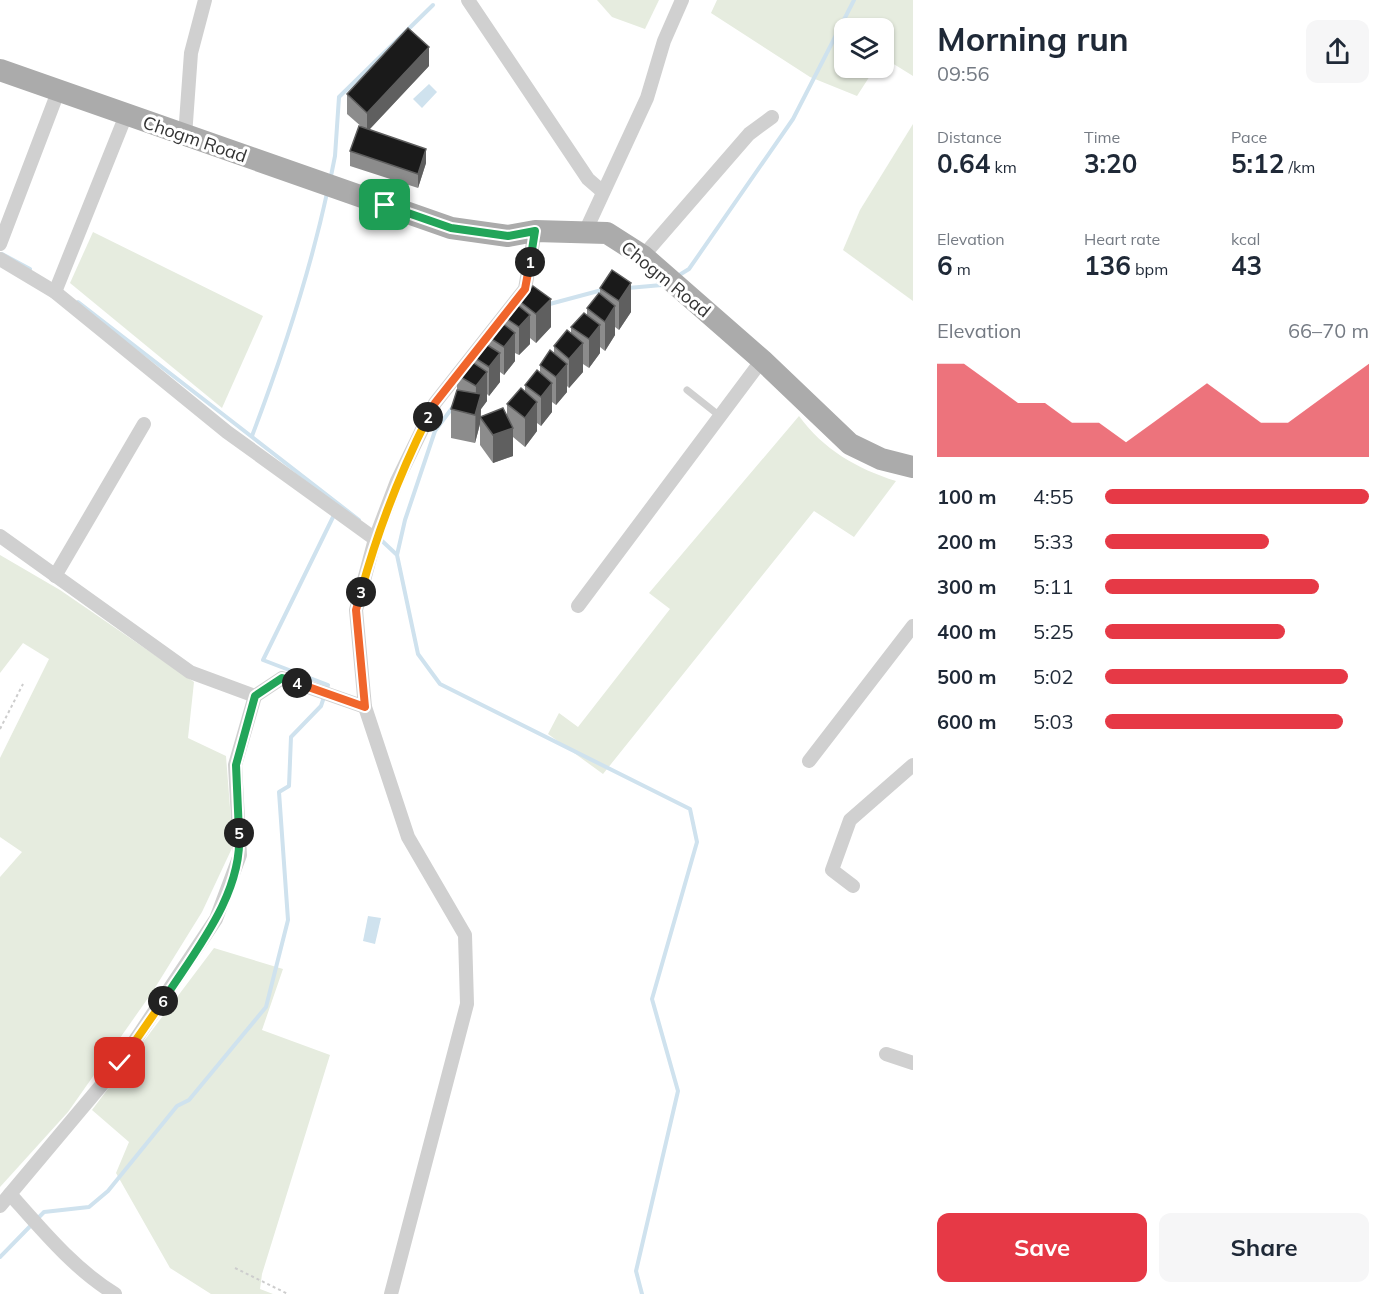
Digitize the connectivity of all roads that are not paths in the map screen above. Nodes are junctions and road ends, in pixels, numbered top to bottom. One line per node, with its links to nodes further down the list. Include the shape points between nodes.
1 (205, 0): 8 (street, via 191,53)
2 (468, 0): 9 (street, via 588,179)
3 (682, 0): 9 (street, via 664,41 647,98)
4 (0, 70): 5 (main road, Chogm Road)
5 (58, 92): 6 (main road, Chogm Road); 12 (street)
6 (126, 115): 8 (main road, Chogm Road); 15 (street)
7 (772, 117): 13 (street, via 749,134)
8 (184, 136): 10 (main road, Chogm Road, via 451,228 508,236)
9 (603, 192): 11 (street)
10 (535, 231): 11 (main road, Chogm Road); 22 (street, via 525,289 435,403 397,481)
11 (585, 232): 13 (main road, Chogm Road, via 607,233)
12 (0, 244)
13 (643, 256): 16 (main road, Chogm Road)
14 (0, 259): 15 (street)
15 (55, 292): 22 (street, via 226,432)
16 (762, 360): 18 (street); 20 (main road, Chogm Road, via 850,444 881,459)
17 (687, 390): 18 (lane)
18 (721, 417): 24 (street)
19 (144, 424): 23 (street)
20 (913, 467)
21 (0, 536): 23 (street)
22 (375, 540): 27 (street, via 356,610)
23 (55, 576): 26 (street, via 190,672)
24 (578, 606)
25 (913, 626): 28 (street)
26 (255, 696): 27 (street, via 282,678); 33 (street, via 236,765 240,855 216,919 120,1063)
27 (365, 707): 36 (street, via 408,837 465,935 468,1004)
28 (809, 761)
29 (913, 765): 30 (street, via 850,820 832,870)
30 (853, 886)
31 (886, 1054): 32 (street)
32 (913, 1063)
33 (10, 1194): 34 (street); 35 (street, via 52,1241)
34 (0, 1206)
35 (115, 1294)
36 (391, 1294)

